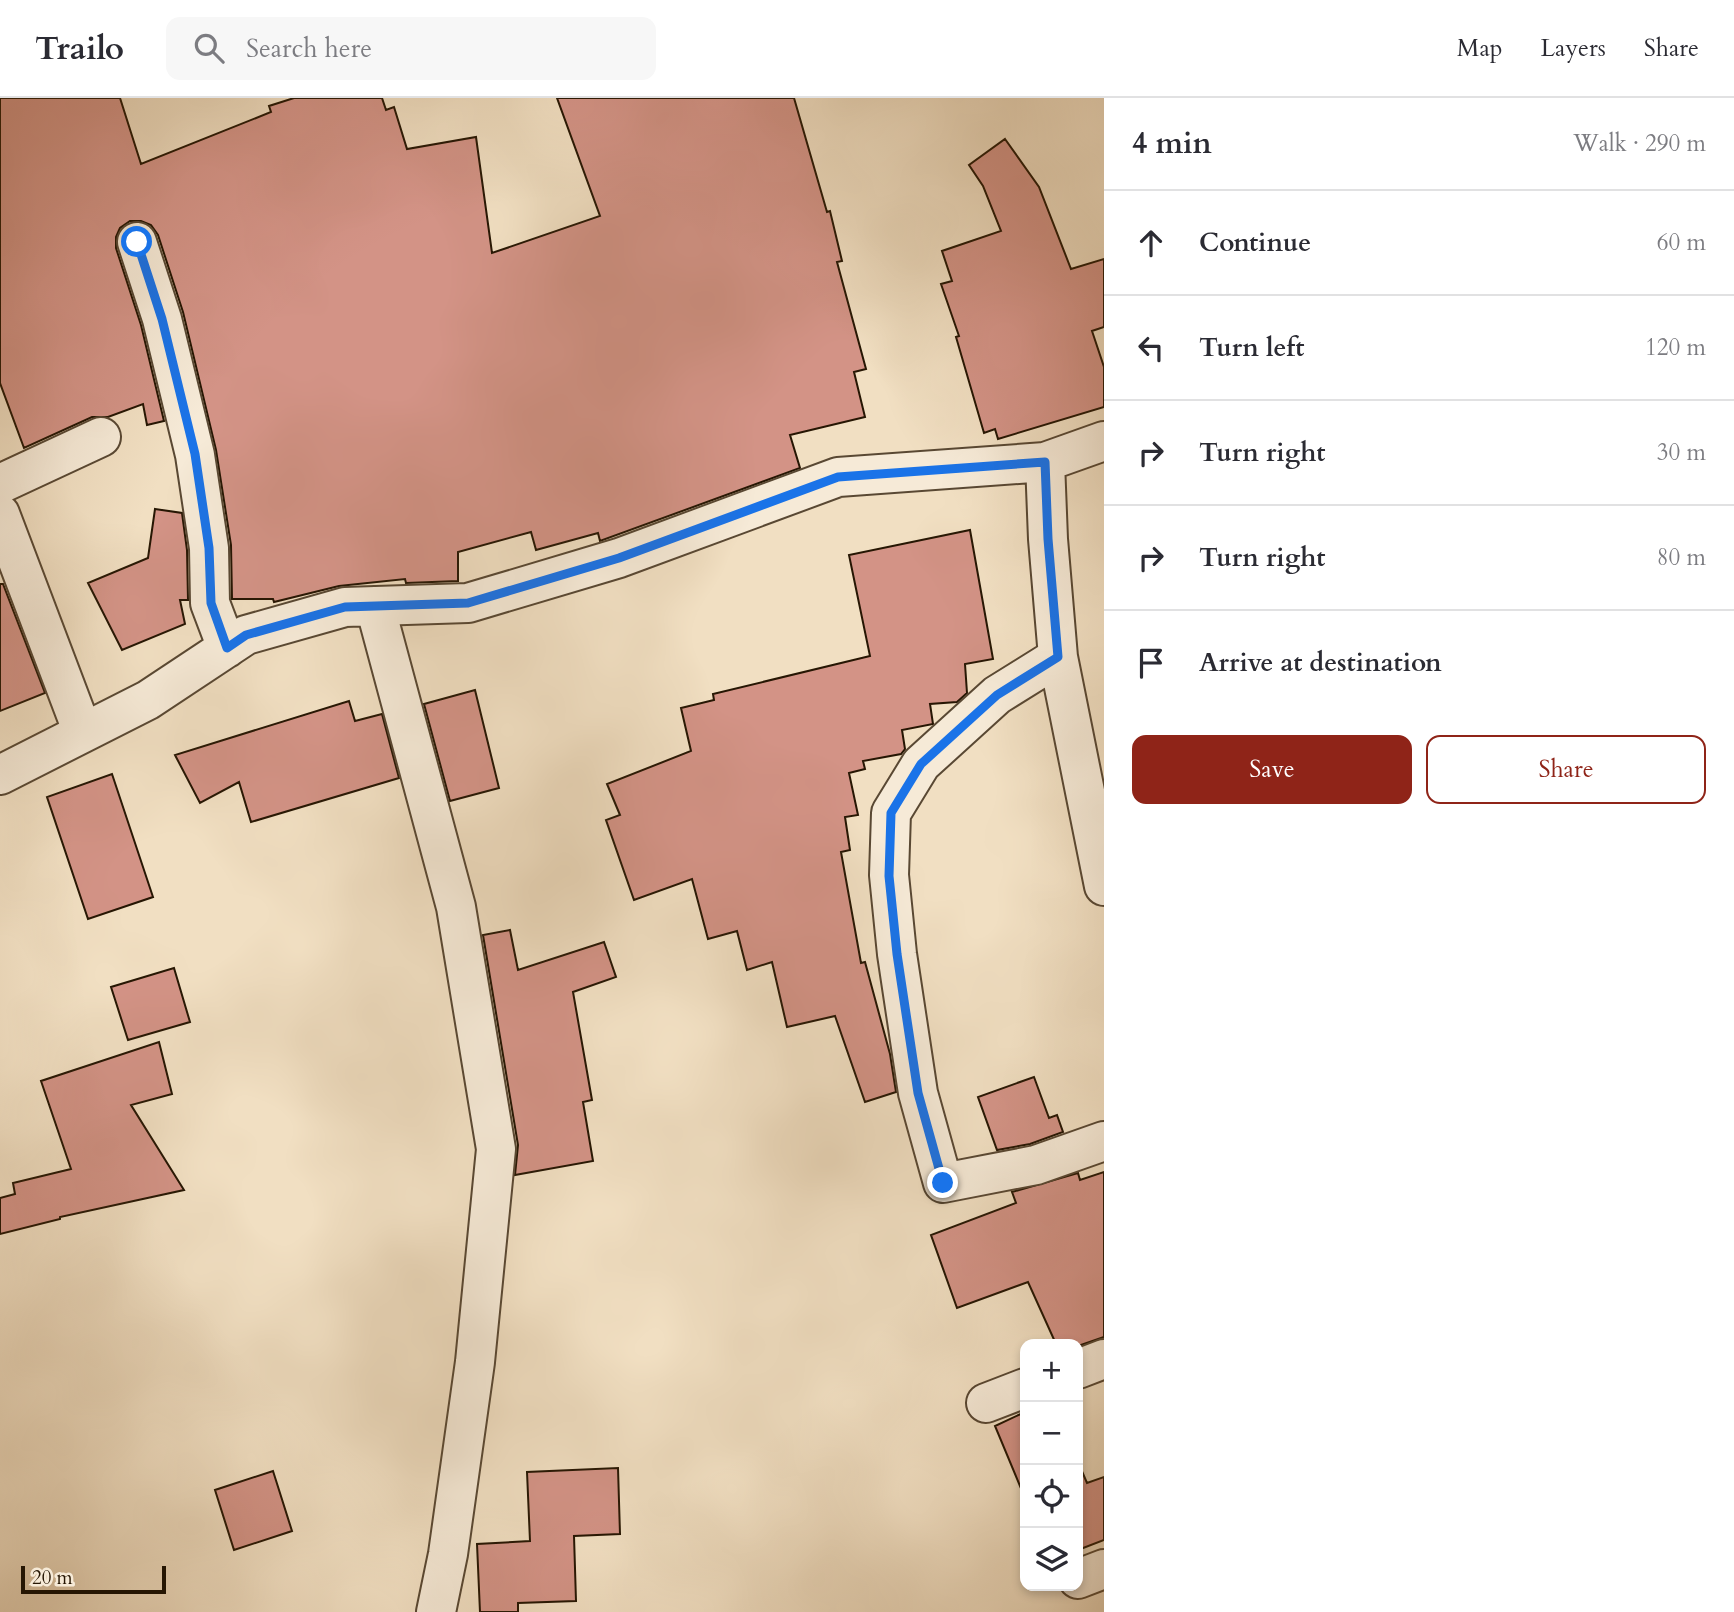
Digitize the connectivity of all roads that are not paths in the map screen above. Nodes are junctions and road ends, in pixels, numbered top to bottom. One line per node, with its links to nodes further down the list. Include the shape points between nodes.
1 (137, 242): 8 (street, via 162,319 195,454 209,548 211,603)
2 (101, 437): 5 (street)
3 (1104, 441): 4 (street)
4 (1045, 462): 7 (street, via 838,477 619,558 468,603); 9 (street)
5 (0, 484)
6 (0, 514): 10 (street)
7 (375, 606): 8 (street, via 345,607 246,635); 20 (street, via 456,907 496,1149 475,1362)
8 (227, 648): 10 (street, via 148,700)
9 (1058, 657): 12 (street); 13 (street, via 997,695 921,764 891,813 889,876 918,1093 943,1183 1035,1165)
10 (83, 733): 11 (street)
11 (0, 775)
12 (1104, 886)
13 (1104, 1141)
14 (1104, 1359): 15 (street)
15 (1083, 1367)
16 (1020, 1390): 17 (street)
17 (986, 1403)
18 (1104, 1569): 19 (street)
19 (1083, 1577)
20 (436, 1612)

